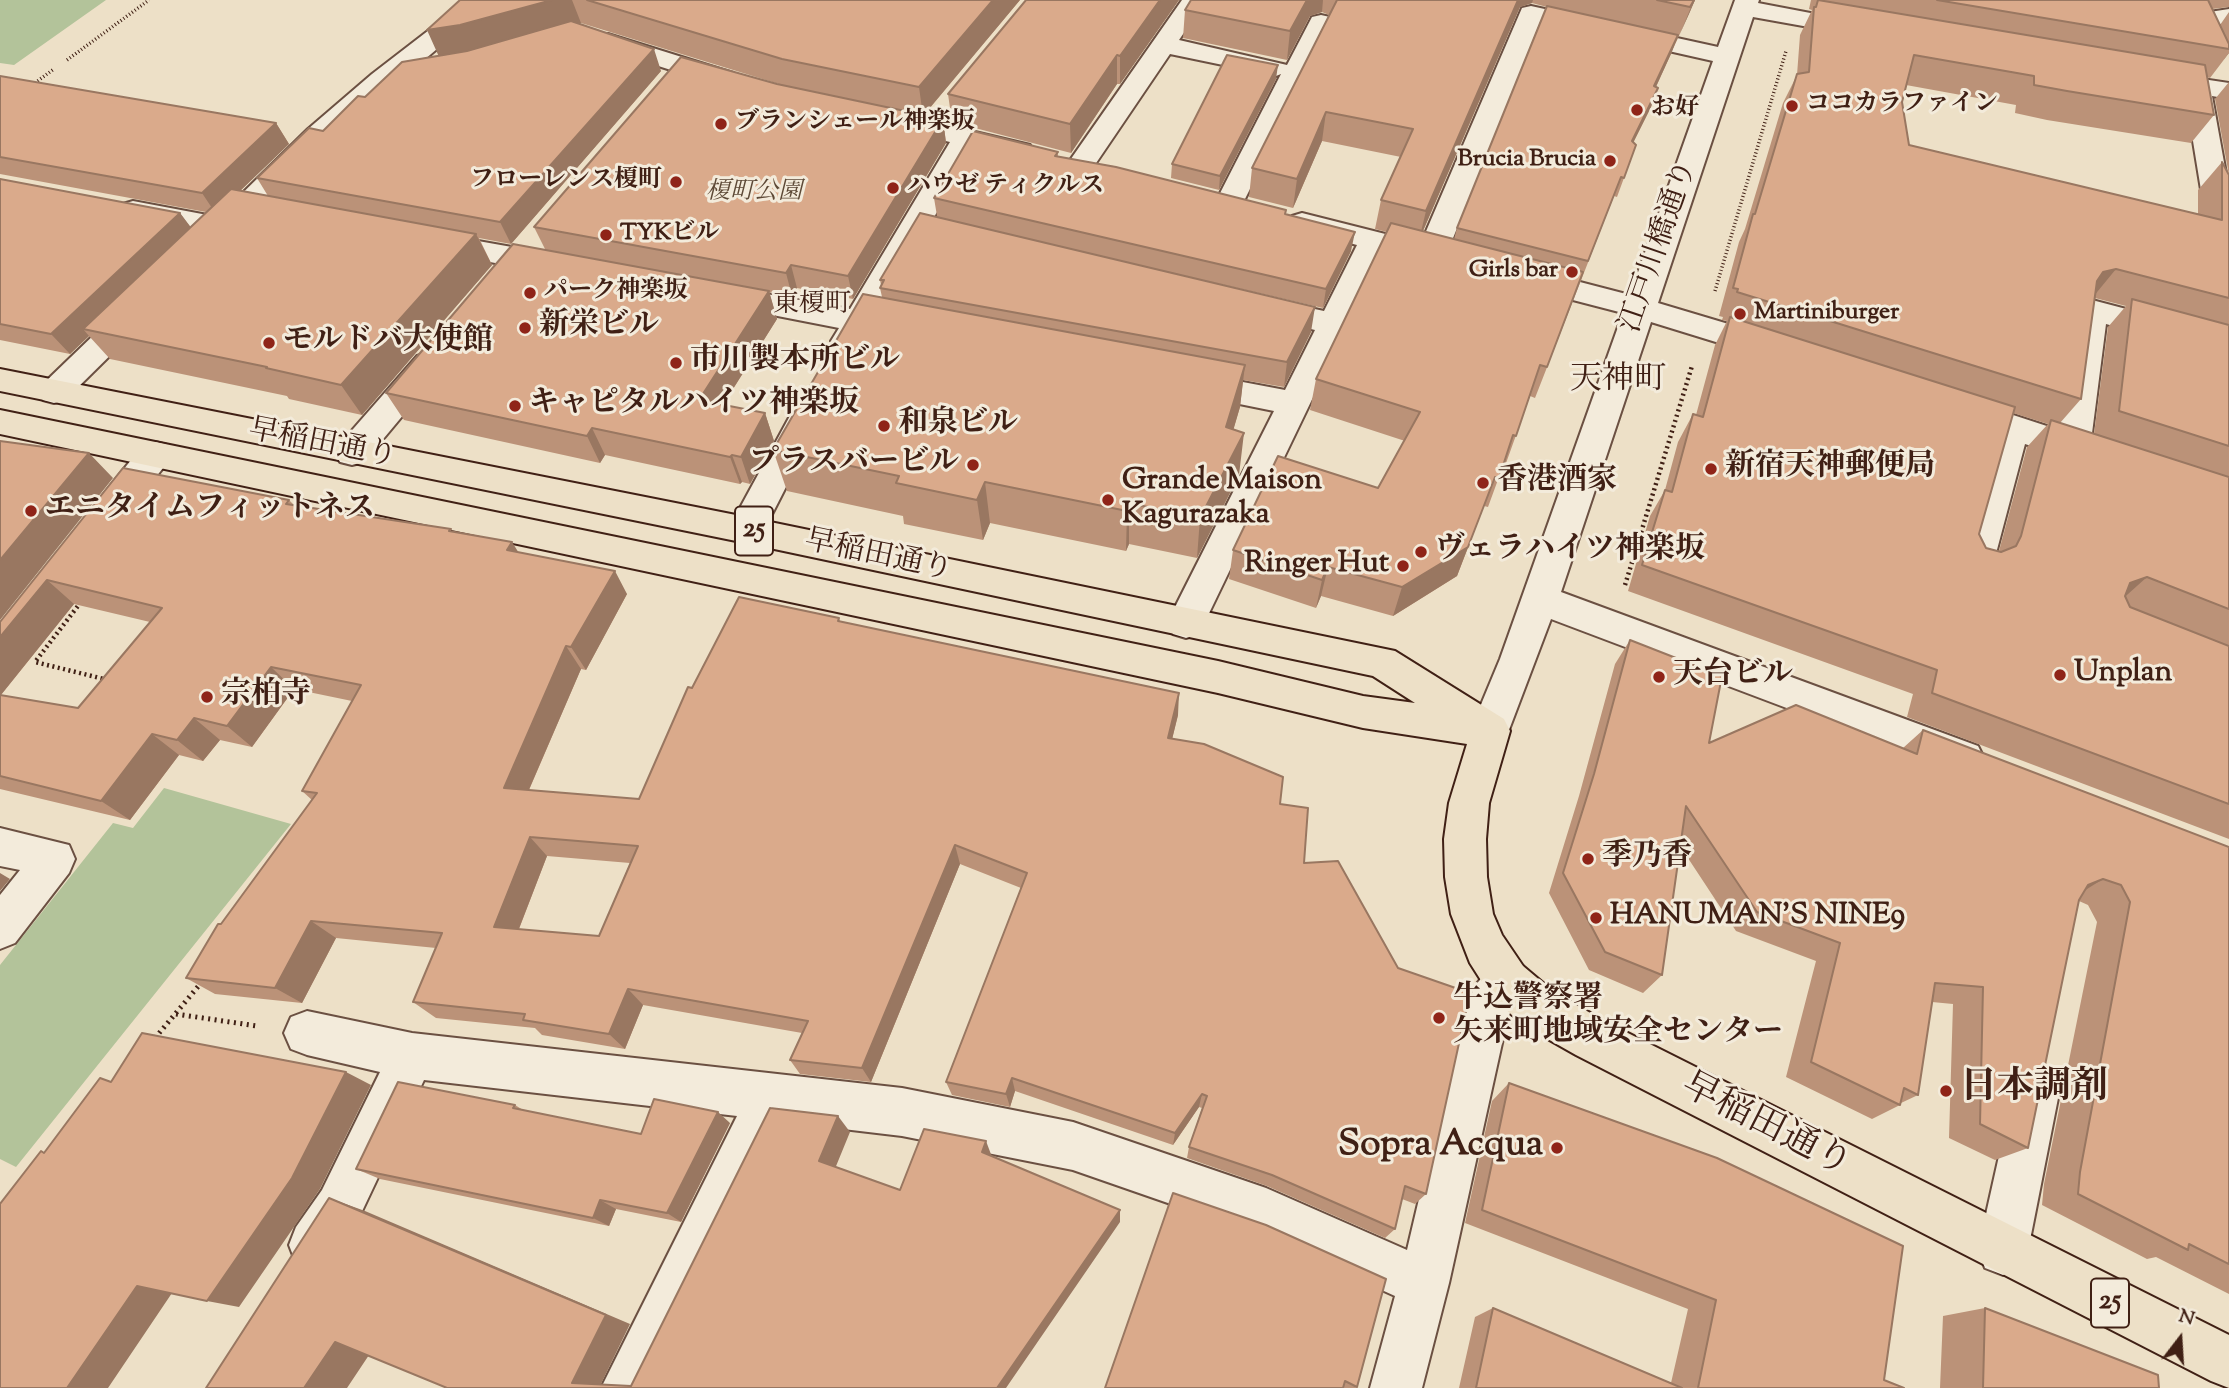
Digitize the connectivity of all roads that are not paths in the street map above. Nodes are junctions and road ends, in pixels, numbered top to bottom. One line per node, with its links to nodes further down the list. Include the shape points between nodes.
1 (483, 0): 17 (street)
2 (1194, 0): 12 (street)
3 (2226, 0): 5 (street)
4 (1745, 4): 11 (street); 13 (street, 江戸川橋通り)
5 (2229, 7)
6 (2173, 16): 8 (street)
7 (2229, 16): 8 (street)
8 (2199, 20): 20 (street)
9 (1321, 22): 15 (street)
10 (580, 33): 18 (street, via 673,78)
11 (1889, 34)
12 (1165, 45): 15 (street); 25 (street)
13 (1727, 57): 32 (street, via 1531,13 1444,258); 38 (street, 江戸川橋通り)
14 (435, 71): 17 (street)
15 (1295, 72): 30 (street)
16 (2130, 76): 19 (street)
17 (381, 80): 29 (street, via 304,133 237,223)
18 (745, 86)
19 (2197, 87): 20 (street); 28 (street, via 2216,196)
20 (2229, 88)
21 (947, 107): 23 (street)
22 (876, 117): 23 (street)
23 (930, 128): 24 (street)
24 (966, 138): 25 (street); 39 (street, via 928,227)
25 (1059, 161): 26 (street)
26 (1107, 173)
27 (1202, 196): 30 (street)
28 (2229, 199)
29 (105, 205)
30 (1255, 210): 32 (street)
31 (410, 238): 33 (street)
32 (1374, 241): 40 (street)
33 (586, 270)
34 (1496, 271): 38 (street)
35 (693, 290): 39 (street)
36 (156, 293): 48 (street)
37 (1239, 302): 40 (street)
38 (1640, 308): 44 (street); 61 (street, 江戸川橋通り)
39 (858, 321): 41 (street); 45 (street)
40 (1334, 324): 51 (street)
41 (925, 334)
42 (447, 341): 55 (street)
43 (2229, 346): 54 (street, via 2092,310)
44 (1794, 356)
45 (835, 364)
46 (1157, 377): 51 (street)
47 (0, 380): 48 (main road, 早稲田通り / 25)
48 (54, 392): 55 (main road, 早稲田通り / 25)
49 (816, 399): 58 (street)
50 (1936, 402): 53 (street)
51 (1295, 403): 62 (street)
52 (0, 422): 56 (main road, 早稲田通り / 25)
53 (2013, 427): 54 (street); 60 (street)
54 (2073, 447): 57 (street)
55 (352, 453): 58 (main road, 早稲田通り / 25)
56 (155, 454): 59 (street); 63 (main road, 早稲田通り / 25, via 1219,677 1363,712)
57 (2112, 460)
58 (746, 530): 62 (main road, 早稲田通り / 25)
59 (90, 537)
60 (1976, 561)
61 (1540, 599): 63 (street, 江戸川橋通り); 64 (street)
62 (1186, 623): 63 (main road, 早稲田通り / 25, via 1382,662)
63 (1490, 731): 67 (main road, 早稲田通り / 25, via 1469,803 1466,877 1472,914 1485,948)
64 (1995, 769)
65 (0, 847): 66 (street, via 54,859)
66 (0, 929)
67 (1507, 981): 72 (main road, 早稲田通り / 25, via 1539,1009 1592,1039); 74 (street, via 1483,1025)
68 (307, 1033): 70 (street)
69 (2045, 1053): 72 (street)
70 (412, 1056): 71 (street); 73 (street, via 339,1207)
71 (772, 1097): 74 (street, via 902,1112 1073,1146 1266,1213); 76 (street)
72 (2003, 1250): 75 (main road, 早稲田通り / 25)
73 (294, 1275)
74 (1424, 1283): 77 (street)
75 (2221, 1369)
76 (627, 1388)
77 (1396, 1388)

